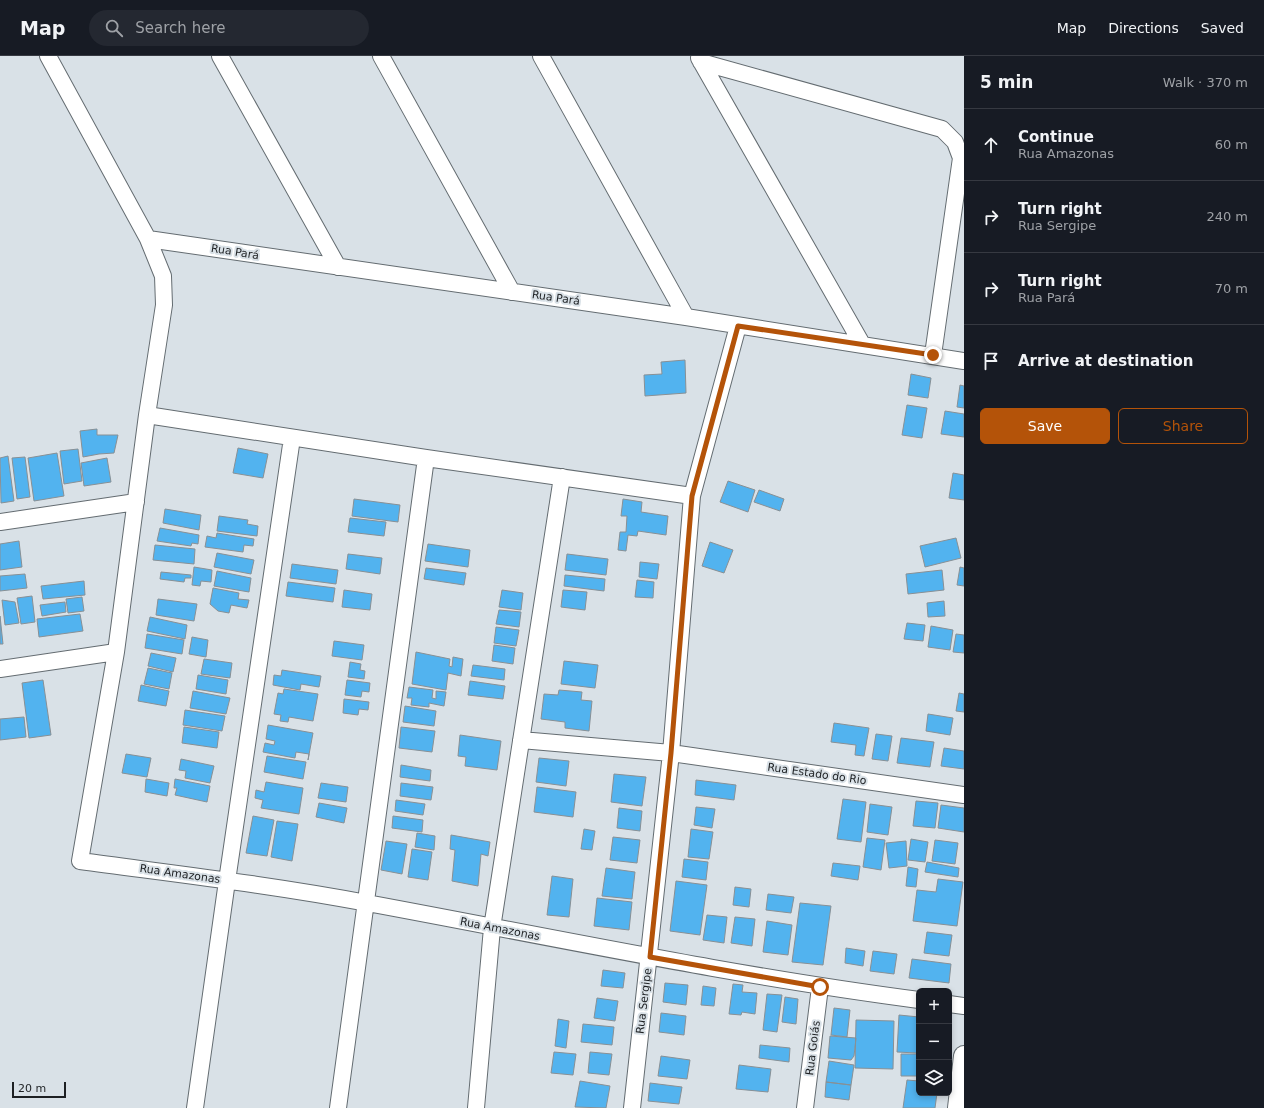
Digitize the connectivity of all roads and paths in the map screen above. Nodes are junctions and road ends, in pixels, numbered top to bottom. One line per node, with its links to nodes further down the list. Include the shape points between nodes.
1 (48, 56): 6 (street)
2 (220, 56): 7 (street)
3 (381, 56): 8 (street)
4 (541, 56): 9 (street)
5 (700, 59): 11 (street); 12 (street, via 942,129 955,142 961,158)
6 (148, 239): 7 (street, Rua Pará); 14 (street, via 163,276 164,305)
7 (338, 267): 8 (street, Rua Pará)
8 (512, 292): 9 (street, Rua Pará)
9 (686, 317): 10 (street, Rua Pará)
10 (738, 326): 11 (street, Rua Pará); 18 (street, Rua Sergipe)
11 (862, 344): 12 (street, Rua Pará)
12 (933, 355): 13 (street, Rua Pará)
13 (964, 361)
14 (147, 415): 15 (street); 19 (street)
15 (292, 438): 16 (street); 26 (street)
16 (426, 458): 17 (street); 27 (street)
17 (562, 477): 18 (street); 23 (street)
18 (692, 496): 24 (street, Rua Sergipe)
19 (136, 502): 20 (street); 21 (street)
20 (0, 522)
21 (116, 652): 22 (street); 26 (street, Rua Amazonas, via 80,861)
22 (0, 669)
23 (521, 740): 24 (street, Rua Estado do Rio); 28 (street)
24 (671, 753): 25 (street, Rua Estado do Rio); 29 (street, Rua Sergipe)
25 (964, 795)
26 (226, 881): 27 (street, Rua Amazonas); 35 (street)
27 (366, 902): 28 (street, Rua Amazonas); 36 (street)
28 (492, 928): 29 (street, Rua Amazonas); 37 (street)
29 (650, 957): 30 (street, Rua Amazonas); 38 (street, Rua Sergipe)
30 (820, 987): 31 (street, Rua Amazonas); 39 (street, Rua Goiás)
31 (916, 1000)
32 (952, 1004): 33 (street)
33 (964, 1006)
34 (964, 1056): 40 (street)
35 (196, 1108)
36 (338, 1108)
37 (476, 1108)
38 (632, 1108)
39 (805, 1108)
40 (958, 1108)

